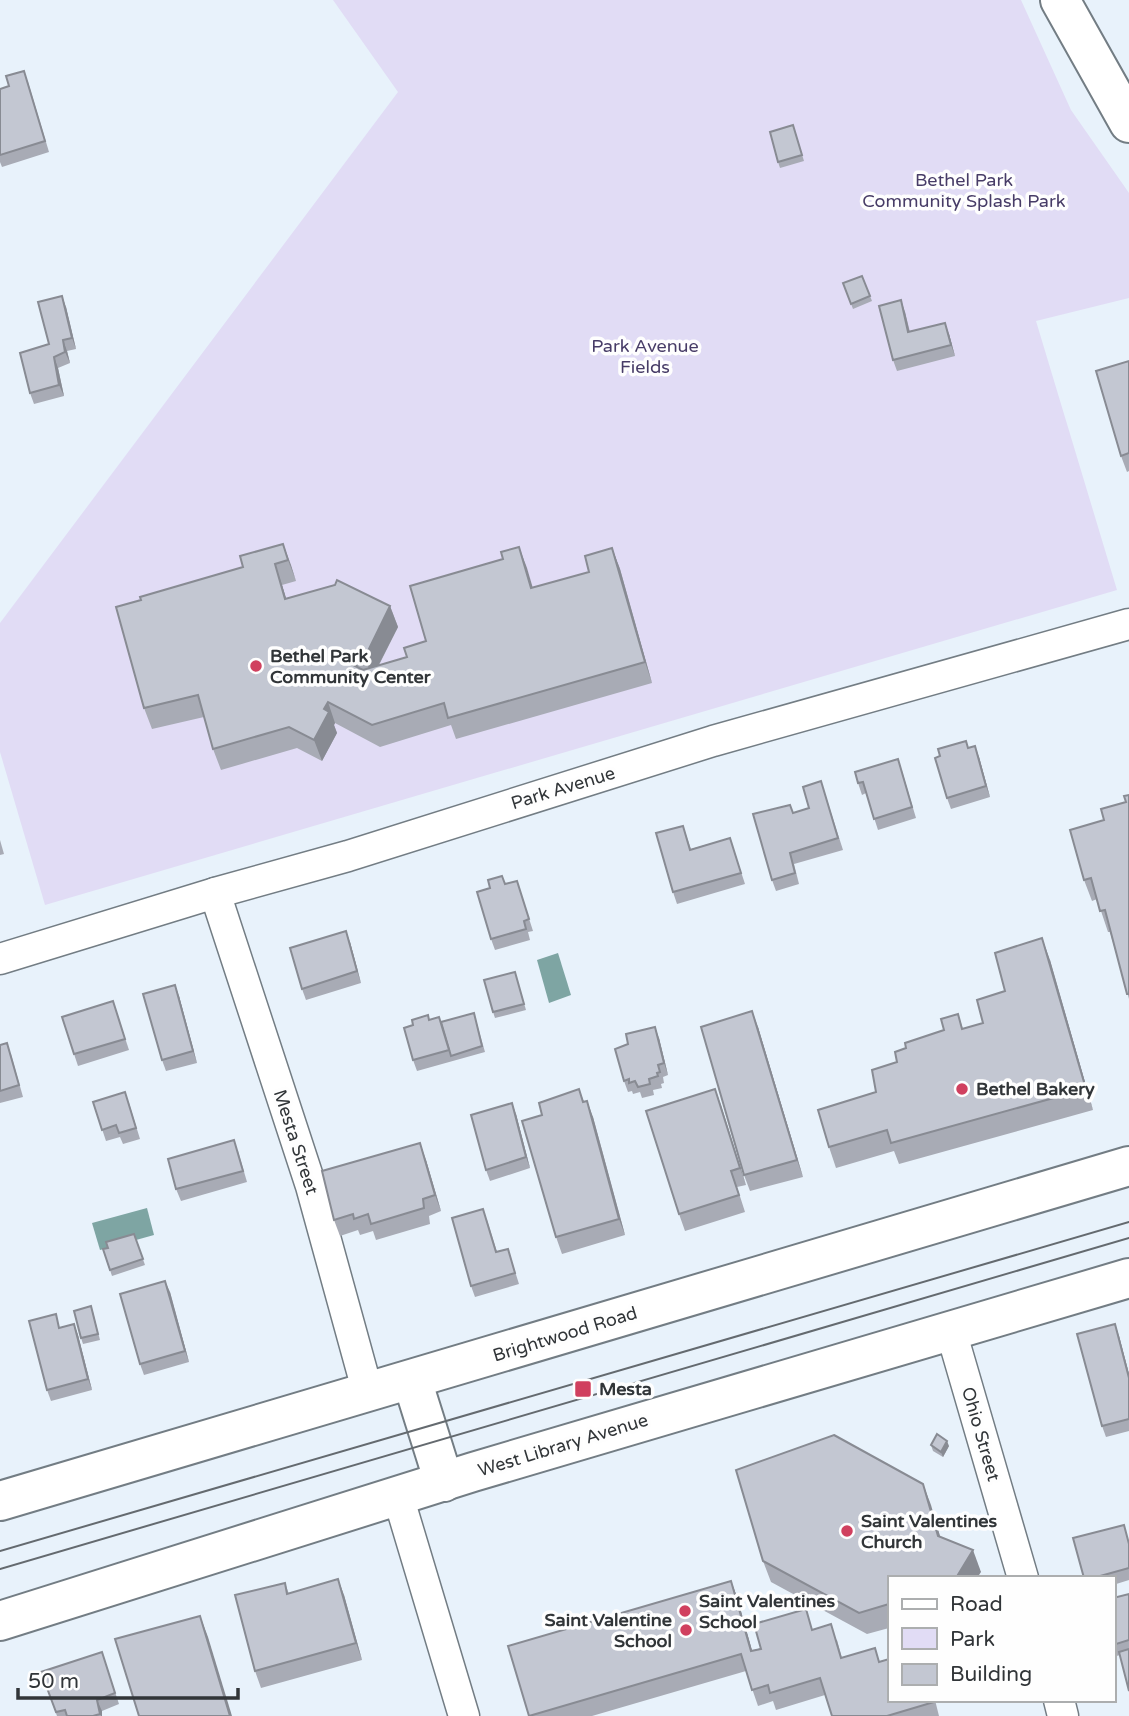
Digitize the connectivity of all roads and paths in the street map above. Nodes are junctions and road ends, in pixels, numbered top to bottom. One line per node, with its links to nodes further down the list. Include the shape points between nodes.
1 (1060, 0): 2 (street)
2 (1127, 115)
3 (1129, 624): 4 (street, Park Avenue, via 713,741)
4 (215, 893): 5 (street, Park Avenue); 10 (street, Mesta Street, via 311,1186)
5 (0, 959)
6 (1129, 1167): 9 (street, Brightwood Road)
7 (1129, 1278): 8 (street, West Library Avenue)
8 (951, 1331): 11 (street, West Library Avenue); 14 (street, Ohio Street)
9 (412, 1380): 10 (street, Brightwood Road); 11 (street)
10 (368, 1392): 13 (street, Brightwood Road)
11 (444, 1482): 12 (street, West Library Avenue)
12 (398, 1496): 15 (street, West Library Avenue); 16 (street)
13 (0, 1502)
14 (1022, 1576)
15 (0, 1621)
16 (464, 1716)

